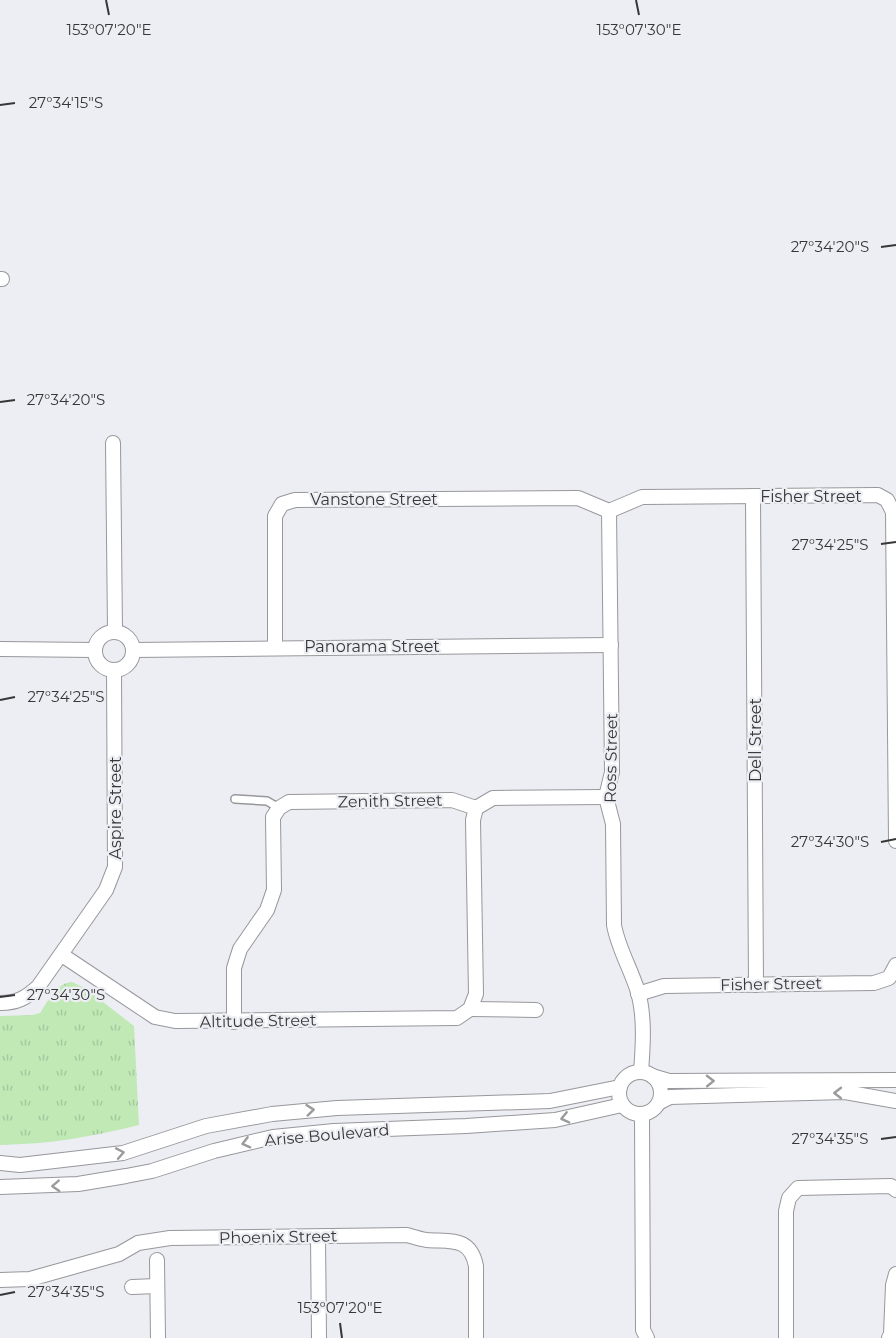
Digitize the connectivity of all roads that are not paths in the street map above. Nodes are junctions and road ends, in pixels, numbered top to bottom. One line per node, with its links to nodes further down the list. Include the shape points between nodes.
1 (113, 443): 4 (street)
2 (753, 496): 3 (street, Fisher Street, via 642,497); 15 (street, Fisher Street, via 878,495 887,500 893,512); 18 (street, Dell Street)
3 (609, 511): 5 (street, Ross Street); 6 (street, Vanstone Street, via 578,498 296,500 282,504 275,516)
4 (115, 631): 8 (street, via 101,636); 9 (street, via 128,637)
5 (611, 645): 6 (street, Panorama Street); 11 (street, Ross Street, via 612,772)
6 (275, 647): 9 (street, Panorama Street)
7 (0, 649): 8 (street)
8 (94, 650): 10 (street, via 99,664)
9 (133, 650): 10 (street, via 130,662)
10 (114, 670): 16 (street, Aspire Street, via 115,867 106,890)
11 (606, 797): 14 (street, via 493,798); 19 (street, Ross Street, via 614,824 616,938)
12 (235, 799): 13 (lane, Zenith Street, via 267,801)
13 (279, 808): 14 (street, Zenith Street, via 289,802 452,800); 23 (street, via 273,817 274,890 267,910 240,948 234,968)
14 (476, 808): 21 (street, via 476,994)
15 (896, 841)
16 (62, 955): 20 (street, Aspire Street, via 26,998); 23 (street, Altitude Street, via 155,1017 175,1022)
17 (896, 965): 18 (street, Fisher Street, via 889,978 874,982)
18 (756, 985): 19 (street, Fisher Street, via 664,986)
19 (638, 994): 24 (street, Ross Street)
20 (0, 1003)
21 (471, 1009): 22 (street, Altitude Street); 23 (street, Altitude Street, via 457,1018)
22 (536, 1010)
23 (234, 1022)
24 (647, 1074): 25 (street, one-way to 25, via 669,1081); 26 (street, via 628,1076); 28 (street, via 661,1087)
25 (896, 1080)
26 (620, 1087): 29 (street); 31 (street, Arise Boulevard, one-way to 26, via 20,1166 123,1153 206,1126 272,1114 550,1101)
27 (896, 1101): 28 (street, one-way to 28, via 845,1092 670,1097)
28 (660, 1102): 30 (street, via 653,1111)
29 (622, 1105): 30 (street, via 631,1113); 32 (street, Arise Boulevard, one-way to 32, via 555,1120 273,1137 126,1176 78,1184)
30 (642, 1115): 43 (street, via 643,1330)
31 (0, 1163)
32 (0, 1187)
33 (896, 1190): 44 (street, via 891,1186 798,1188 789,1198)
34 (318, 1237): 37 (street, Phoenix Street, via 170,1238 138,1243 119,1254 30,1279); 41 (street); 42 (street, Phoenix Street, via 407,1235 466,1246 474,1255 476,1266)
35 (157, 1260): 38 (street)
36 (896, 1274): 45 (street)
37 (0, 1280)
38 (157, 1286): 39 (street); 40 (street)
39 (132, 1287)
40 (158, 1338)
41 (319, 1338)
42 (476, 1338)
43 (647, 1338)
44 (786, 1338)
45 (889, 1338)

